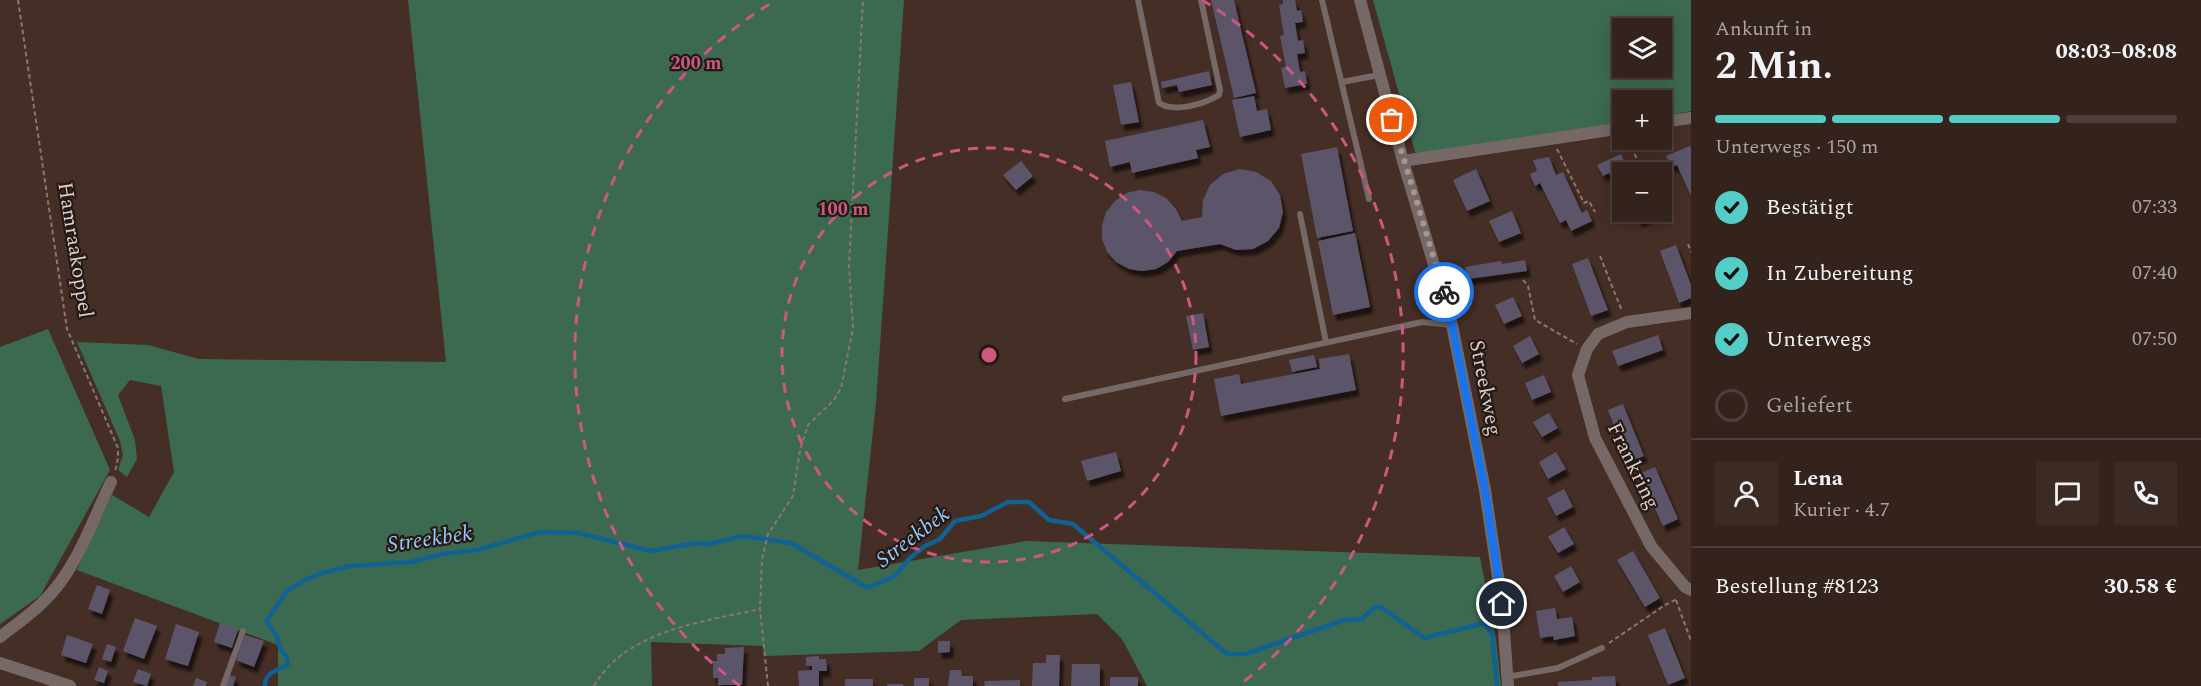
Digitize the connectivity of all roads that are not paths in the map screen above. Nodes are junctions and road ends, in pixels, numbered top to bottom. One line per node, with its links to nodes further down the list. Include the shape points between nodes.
1 (1138, 0): 2 (lane, via 1159,103 1170,109 1220,95)
2 (1202, 0)
3 (1322, 0): 6 (lane)
4 (1360, 0): 5 (street, Streekweg)
5 (1379, 75): 6 (lane); 10 (street, Streekweg)
6 (1342, 82): 11 (lane)
7 (1691, 118): 8 (street)
8 (1672, 121)
9 (1612, 130): 10 (street)
10 (1403, 161): 14 (street, Streekweg)
11 (1369, 199)
12 (1300, 214): 15 (lane)
13 (1691, 313): 18 (street, Frankring, via 1627,322 1598,334 1587,349 1578,375 1594,438 1651,546)
14 (1452, 325): 15 (lane, via 1422,322); 23 (street, Streekweg, via 1485,490 1502,604)
15 (1326, 342): 16 (lane)
16 (1065, 399)
17 (111, 482): 20 (street, via 63,577 44,602)
18 (1688, 589)
19 (243, 631): 25 (lane)
20 (0, 637)
21 (1602, 648): 23 (lane, via 1558,668)
22 (0, 663): 24 (street)
23 (1507, 682)
24 (70, 686)
25 (223, 686)

